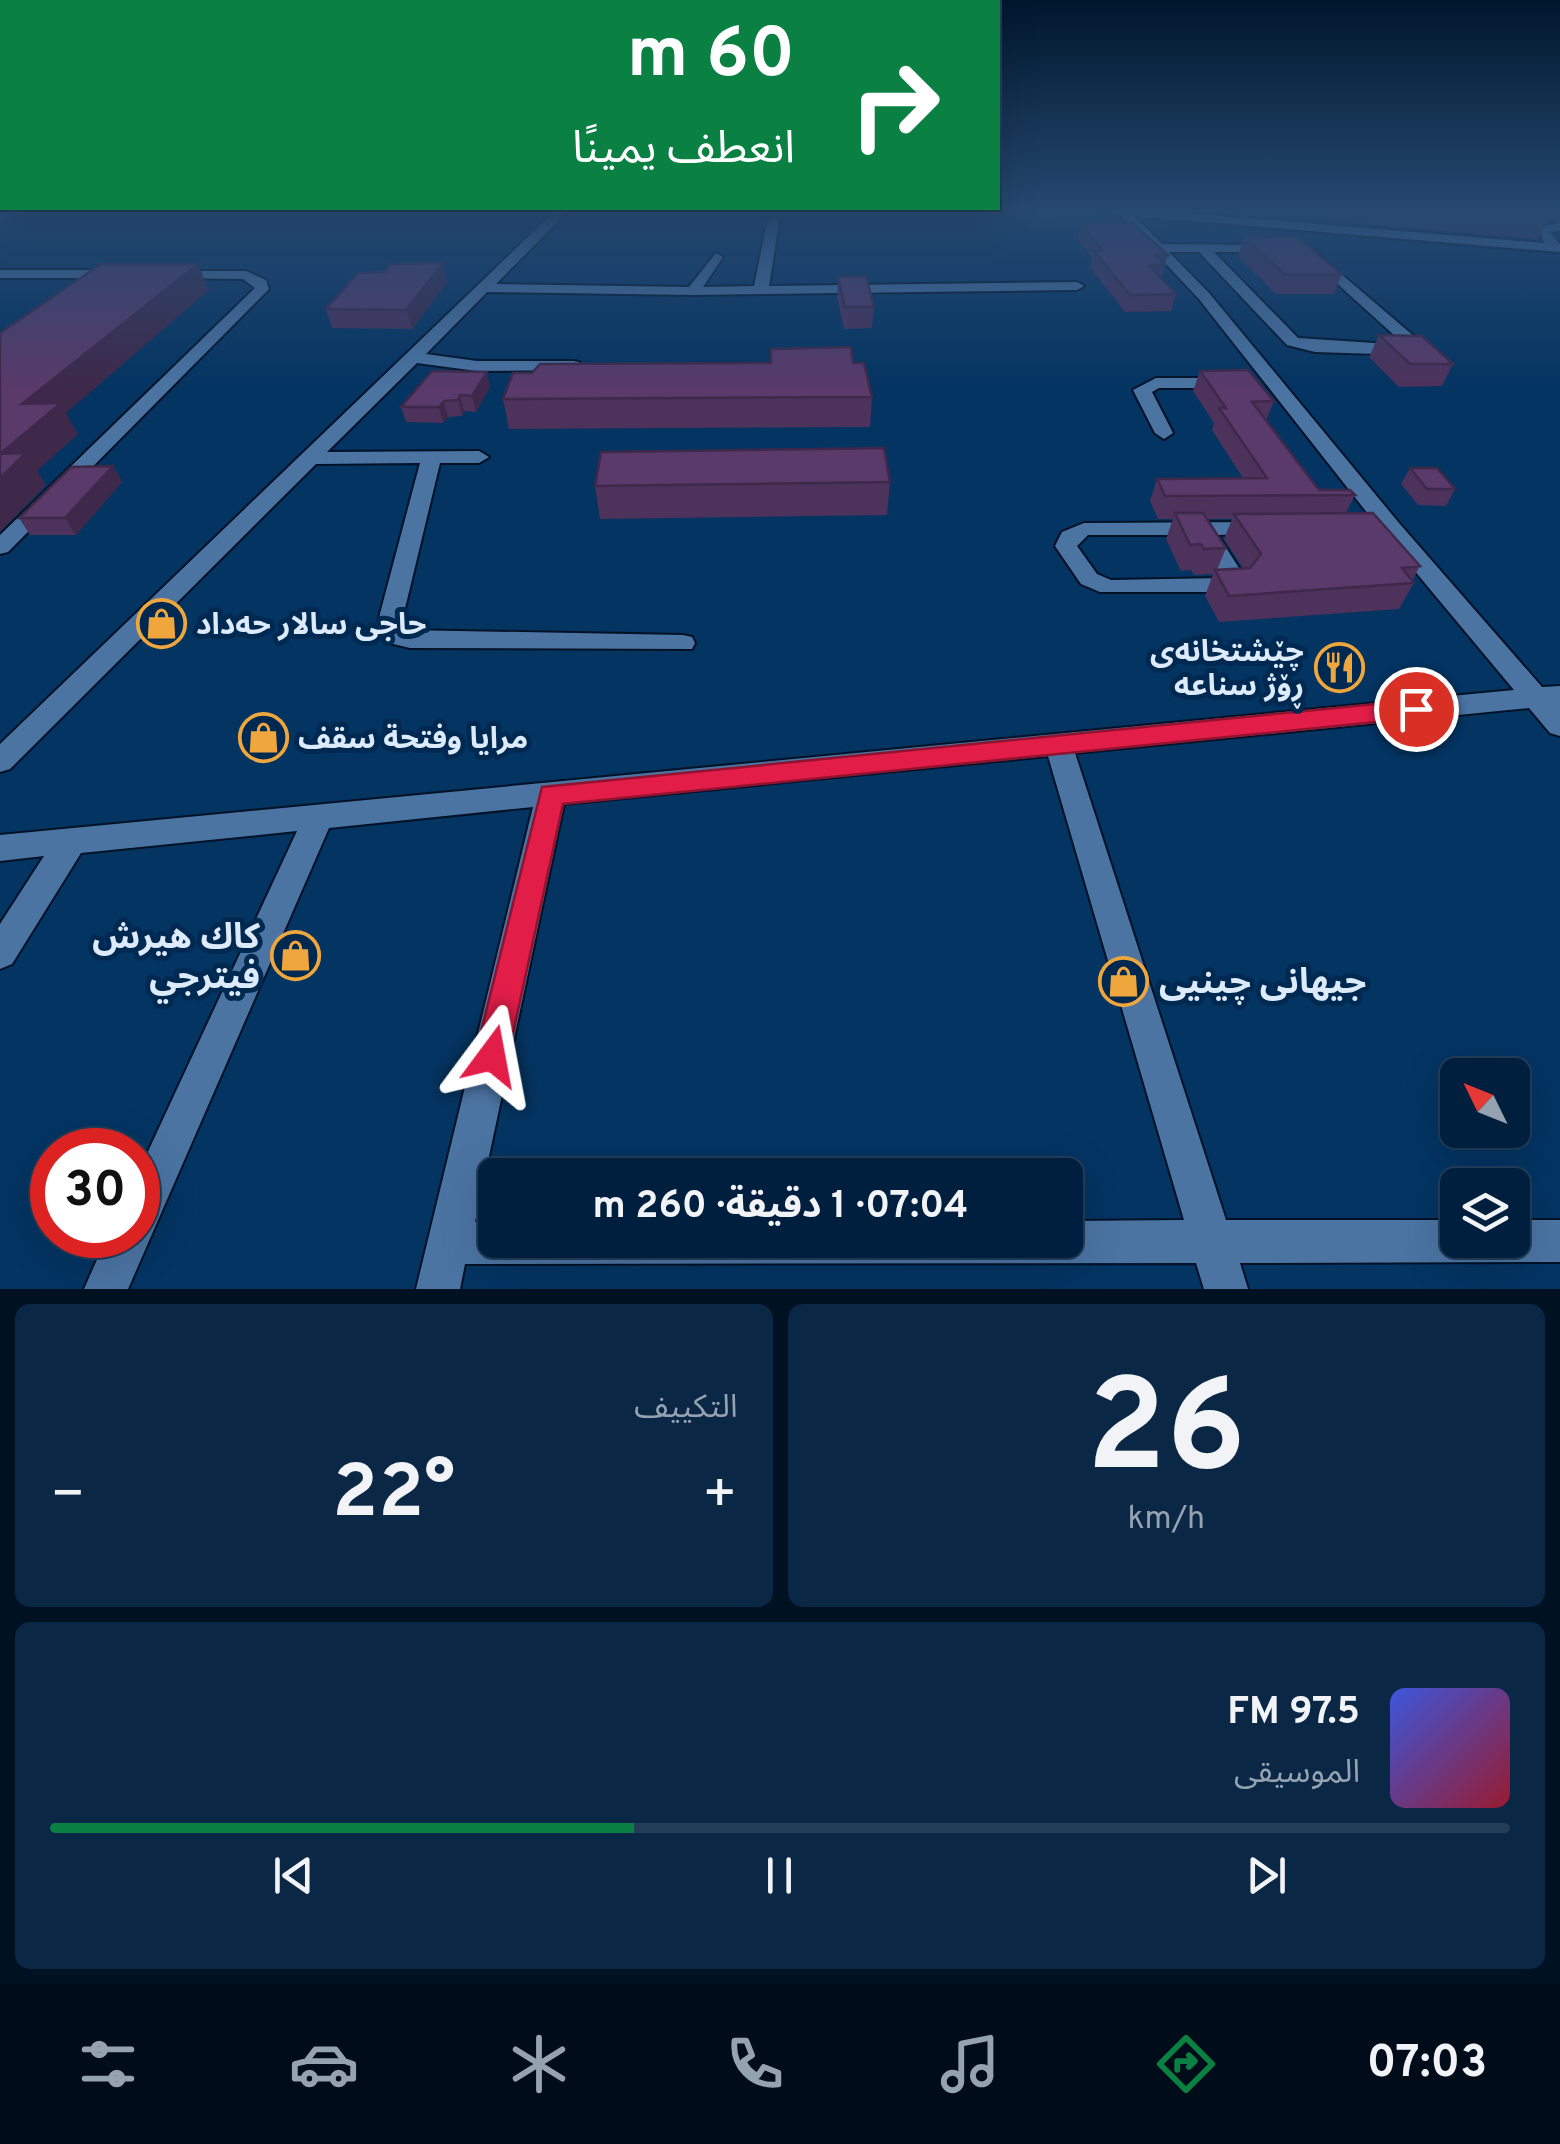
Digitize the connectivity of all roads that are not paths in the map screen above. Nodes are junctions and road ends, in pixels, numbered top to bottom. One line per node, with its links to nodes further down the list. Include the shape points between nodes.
1 (502, 269): 11 (street)
2 (708, 269): 15 (street)
3 (765, 269): 14 (street)
4 (1179, 269): 18 (street)
5 (1223, 269): 6 (street, via 1293,342 1416,346)
6 (1329, 269)
7 (0, 274): 10 (street, via 134,281)
8 (156, 274): 13 (street, via 246,275)
9 (1076, 286): 14 (street)
10 (0, 288)
11 (483, 288): 15 (street); 16 (street)
12 (168, 289): 13 (street)
13 (262, 289): 27 (street)
14 (761, 289): 15 (street)
15 (693, 290)
16 (413, 357): 17 (street, via 476,366); 21 (street)
17 (594, 366)
18 (1276, 382): 19 (street, via 1148,386 1142,390); 26 (street)
19 (1164, 433)
20 (479, 457): 22 (street)
21 (308, 458): 22 (street); 32 (street)
22 (431, 459): 28 (street, via 389,625 394,636)
23 (1202, 528): 23 (street, via 1084,528 1066,546 1090,579 1108,587 1230,586 1234,579); 24 (street)
24 (1278, 528)
25 (1353, 528): 26 (street)
26 (1391, 528): 29 (street)
27 (0, 546)
28 (682, 643)
29 (1548, 696): 30 (street); 31 (street)
30 (1560, 726)
31 (1059, 746): 33 (street); 39 (street)
32 (0, 761)
33 (551, 795): 34 (street); 41 (street)
34 (319, 817): 35 (street); 38 (street)
35 (72, 840): 36 (street); 37 (street)
36 (0, 848)
37 (0, 953)
38 (160, 1170)
39 (1212, 1240): 40 (street); 41 (street); 45 (street)
40 (1560, 1240)
41 (449, 1243): 44 (street)
42 (120, 1258): 43 (street)
43 (106, 1289)
44 (438, 1289)
45 (1226, 1289)

